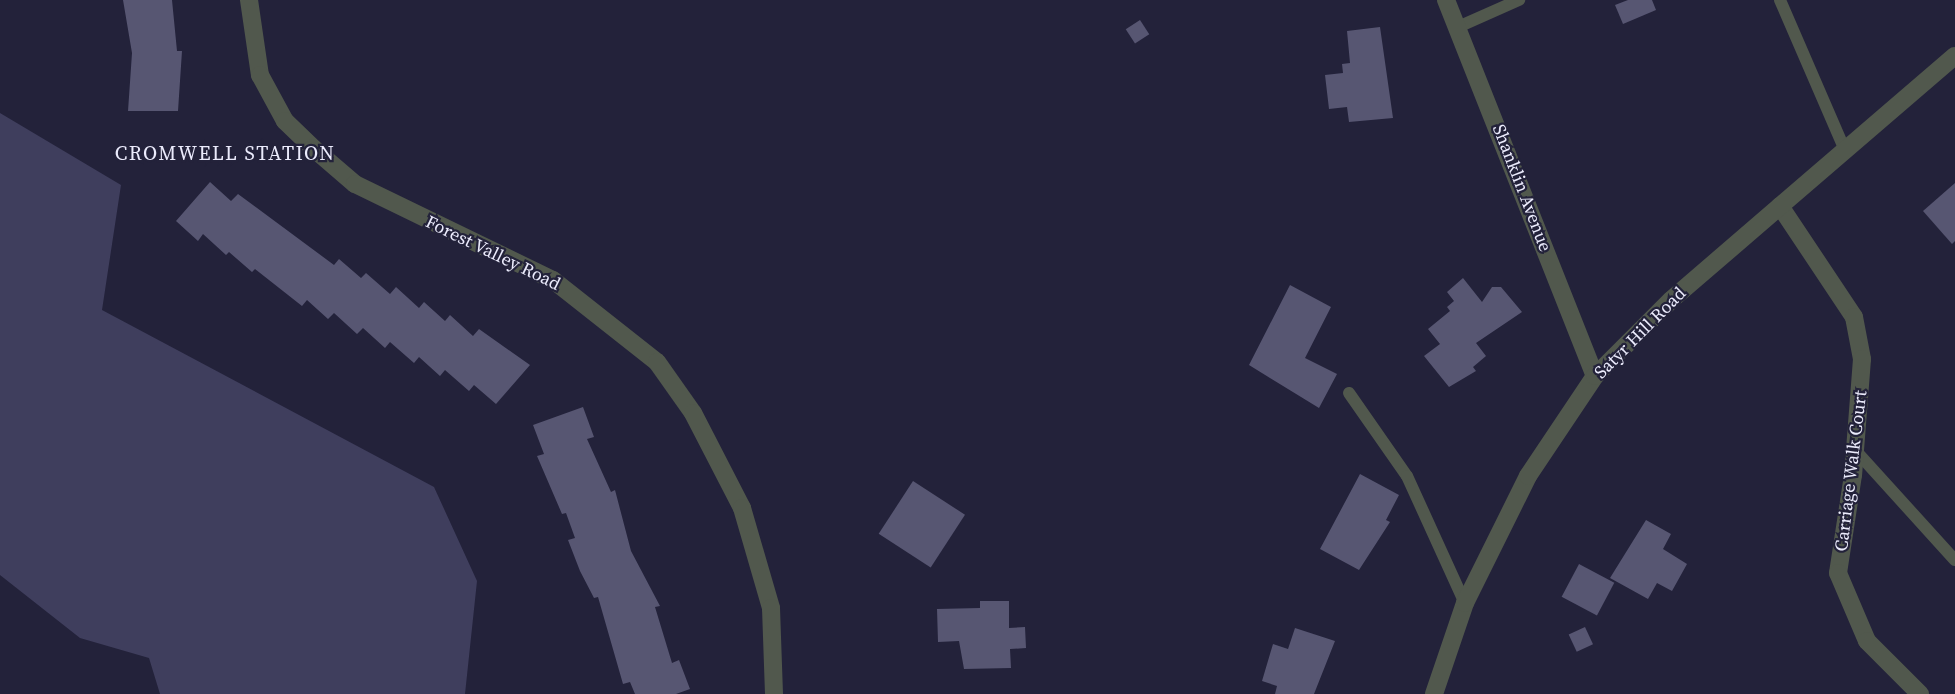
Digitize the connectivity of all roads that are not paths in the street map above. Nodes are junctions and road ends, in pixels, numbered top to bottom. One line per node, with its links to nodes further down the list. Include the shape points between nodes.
1 (249, 0): 14 (street, Forest Valley Road, via 260,75 285,122 313,148 355,184 554,280 657,362 693,413 742,508 771,608)
2 (1446, 0): 5 (street, Shanklin Avenue)
3 (1519, 0): 5 (lane)
4 (1780, 0): 7 (lane)
5 (1458, 27): 9 (street, Shanklin Avenue)
6 (1955, 56): 7 (street, Satyr Hill Road)
7 (1845, 150): 8 (street, Satyr Hill Road)
8 (1779, 206): 9 (street, Satyr Hill Road, via 1671,300); 11 (street, Carriage Walk Court, via 1854,317 1863,392)
9 (1595, 376): 13 (street, Satyr Hill Road, via 1528,476)
10 (1349, 393): 13 (lane, via 1407,476)
11 (1856, 451): 12 (lane); 16 (street, Carriage Walk Court, via 1838,573 1867,641)
12 (1955, 560)
13 (1465, 603): 15 (street, Satyr Hill Road)
14 (774, 694)
15 (1434, 694)
16 (1920, 694)

